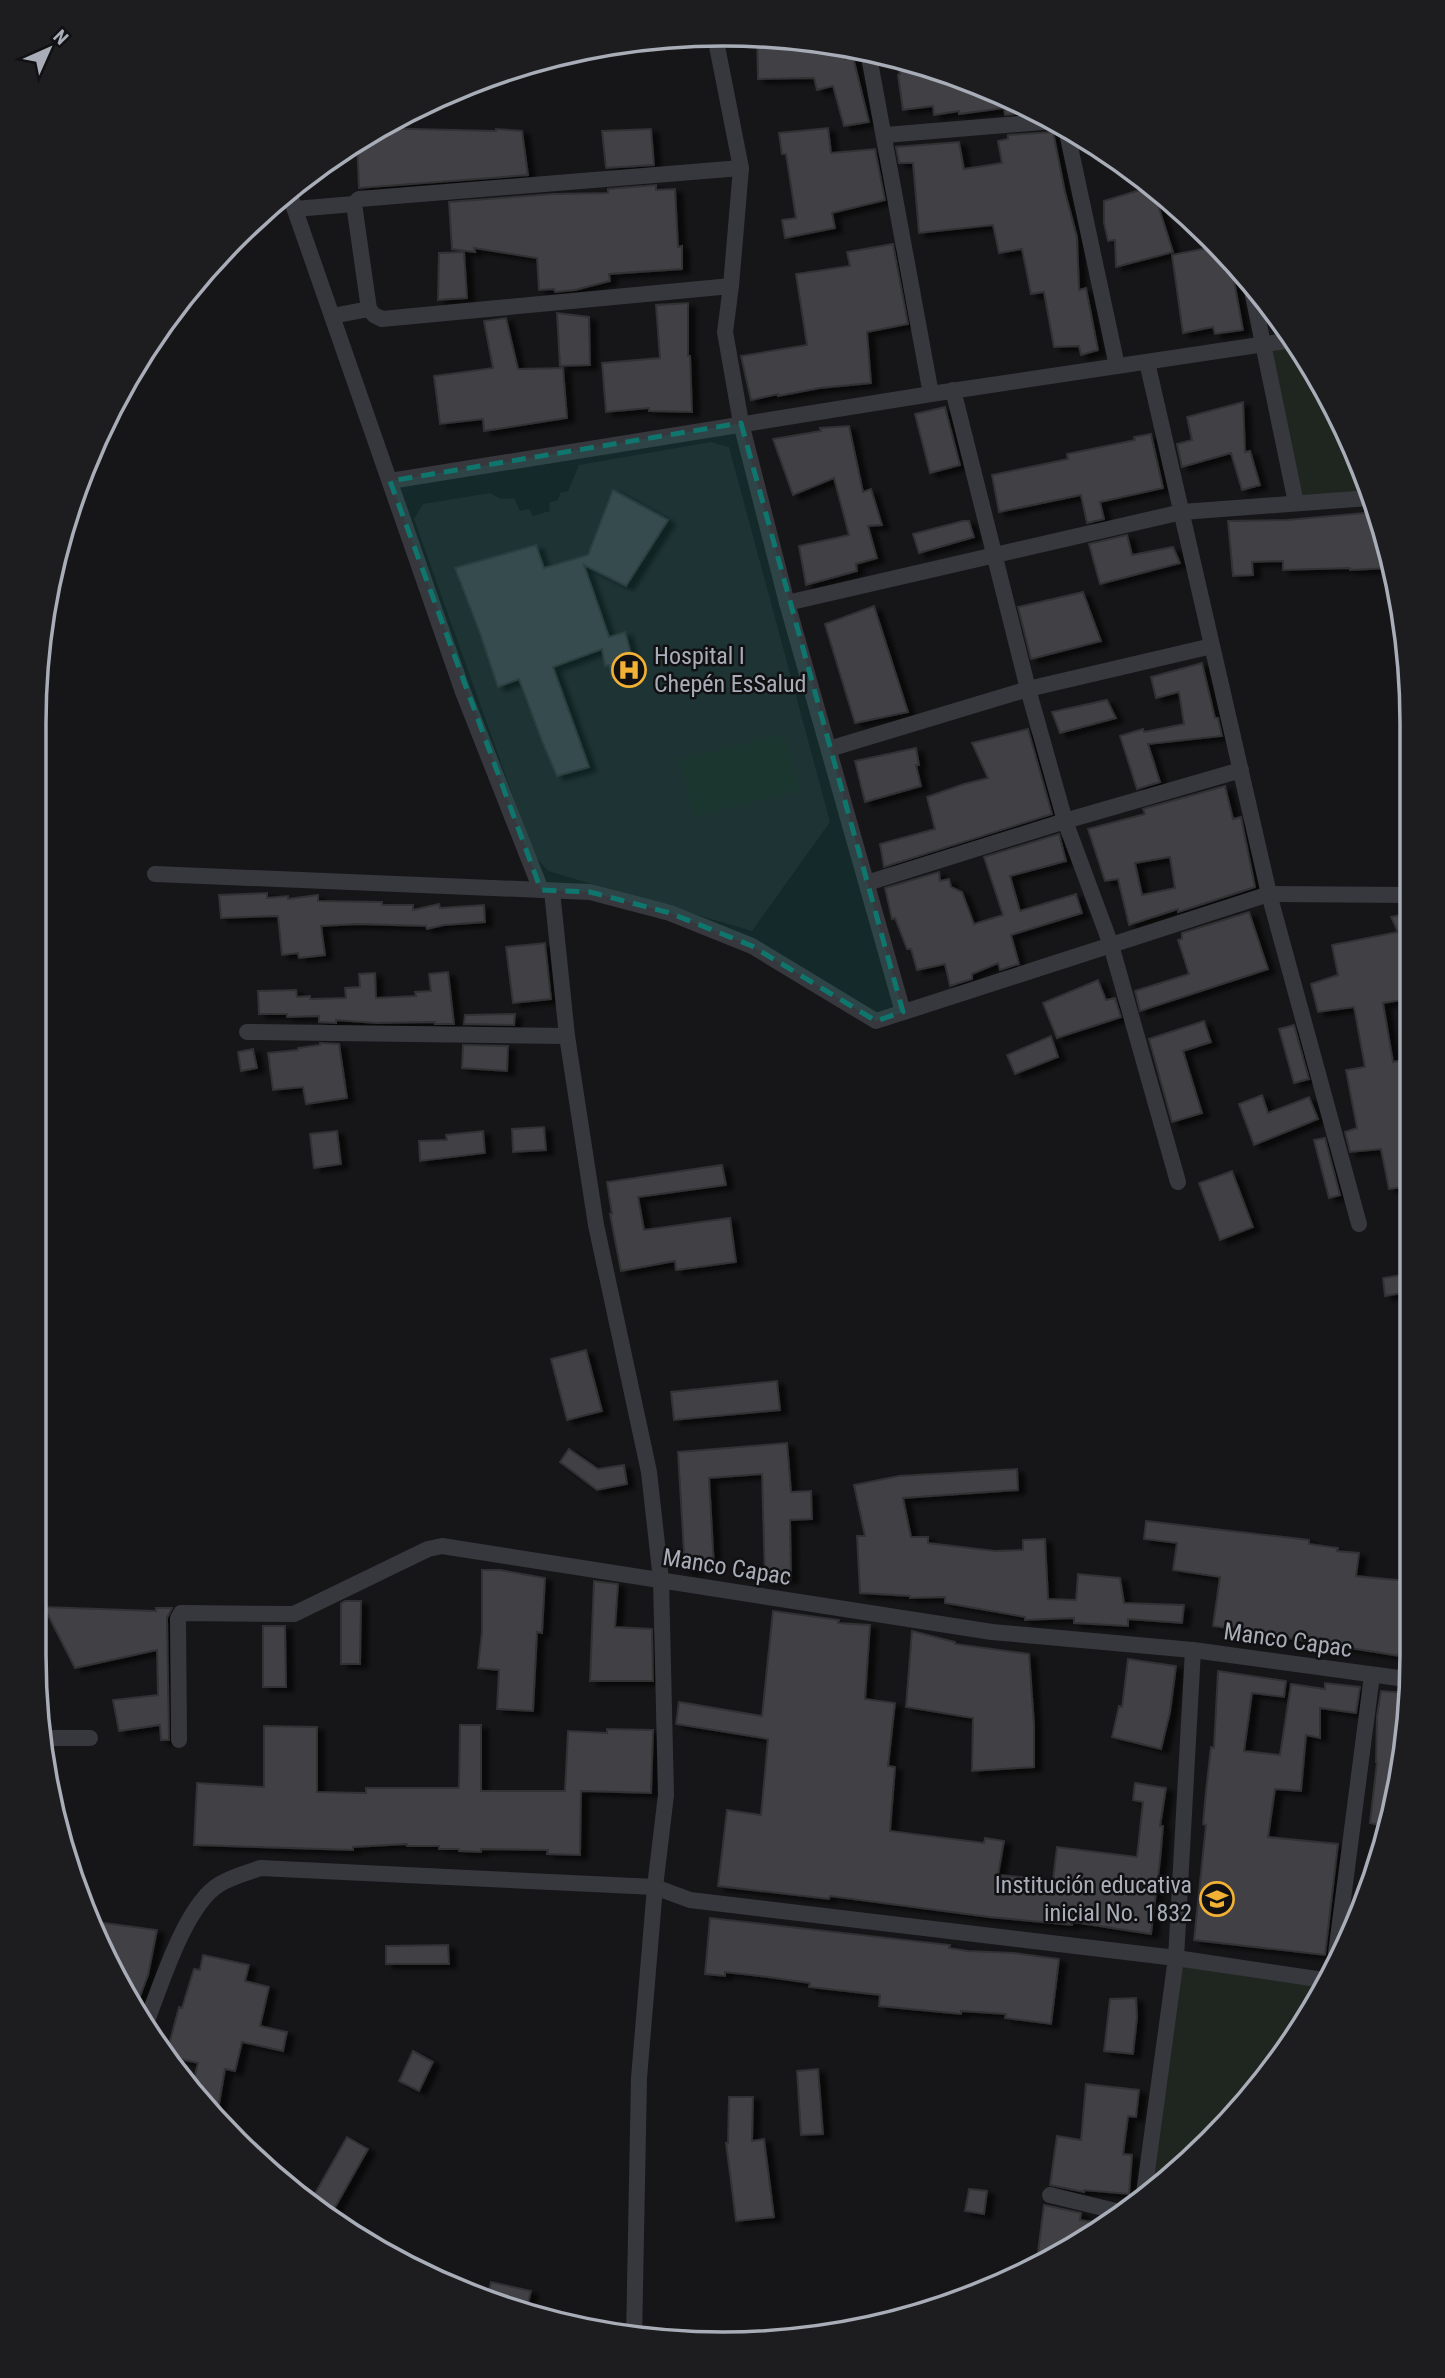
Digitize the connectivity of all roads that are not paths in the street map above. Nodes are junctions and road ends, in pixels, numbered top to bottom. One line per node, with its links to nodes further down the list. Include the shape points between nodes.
1 (717, 46): 6 (street)
2 (870, 63): 4 (street)
3 (1036, 122): 4 (street)
4 (885, 135): 19 (street)
5 (1069, 141): 17 (street)
6 (741, 167): 8 (street, via 359,199); 10 (street)
7 (292, 200): 9 (street)
8 (354, 204): 9 (street); 12 (street)
9 (295, 209): 13 (street)
10 (732, 286): 12 (street, via 382,319); 20 (street, via 725,332)
11 (1255, 304): 15 (street)
12 (369, 309): 13 (street)
13 (332, 316): 21 (street)
14 (1282, 341): 15 (street)
15 (1263, 344): 16 (street); 23 (street)
16 (1147, 362): 17 (street); 24 (street)
17 (1117, 366): 18 (street)
18 (953, 390): 19 (street); 25 (street)
19 (931, 394): 20 (street)
20 (741, 424): 21 (street); 26 (street)
21 (390, 481): 34 (street, via 463,692)
22 (1362, 499): 23 (street)
23 (1296, 503): 24 (street)
24 (1182, 512): 25 (street); 27 (street)
25 (995, 555): 26 (street); 28 (street)
26 (787, 603): 29 (street)
27 (1212, 646): 28 (street); 30 (street)
28 (1028, 689): 29 (street); 31 (street)
29 (829, 749): 33 (street)
30 (1241, 770): 31 (street); 35 (street)
31 (1065, 821): 33 (street); 37 (street)
32 (155, 874): 34 (street)
33 (867, 883): 38 (street)
34 (547, 891): 38 (street, via 590,892 670,914 752,946 876,1021); 40 (street)
35 (1269, 894): 36 (street); 37 (street); 42 (street)
36 (1400, 895)
37 (1111, 944): 38 (street); 41 (street)
38 (903, 1012)
39 (247, 1032): 40 (street)
40 (567, 1036): 43 (street, via 596,1225 649,1472)
41 (1178, 1182)
42 (1359, 1224)
43 (661, 1580): 44 (street, Manco Capac, via 992,1632); 49 (street, Manco Capac, via 442,1546 295,1614 181,1613); 50 (street, via 666,1795)
44 (1193, 1650): 45 (street, Manco Capac); 52 (street)
45 (1372, 1675): 46 (street, Manco Capac); 51 (street)
46 (1399, 1678)
47 (50, 1735): 48 (street)
48 (90, 1738)
49 (179, 1740)
50 (655, 1887): 52 (street, via 690,1900); 54 (street, via 260,1868 220,1883 206,1894 188,1919); 58 (street, via 639,2078)
51 (1338, 1937)
52 (1176, 1958): 53 (street); 55 (street)
53 (1317, 1979)
54 (149, 2015)
55 (1145, 2184)
56 (1050, 2195): 57 (street)
57 (1111, 2210)
58 (634, 2327)

